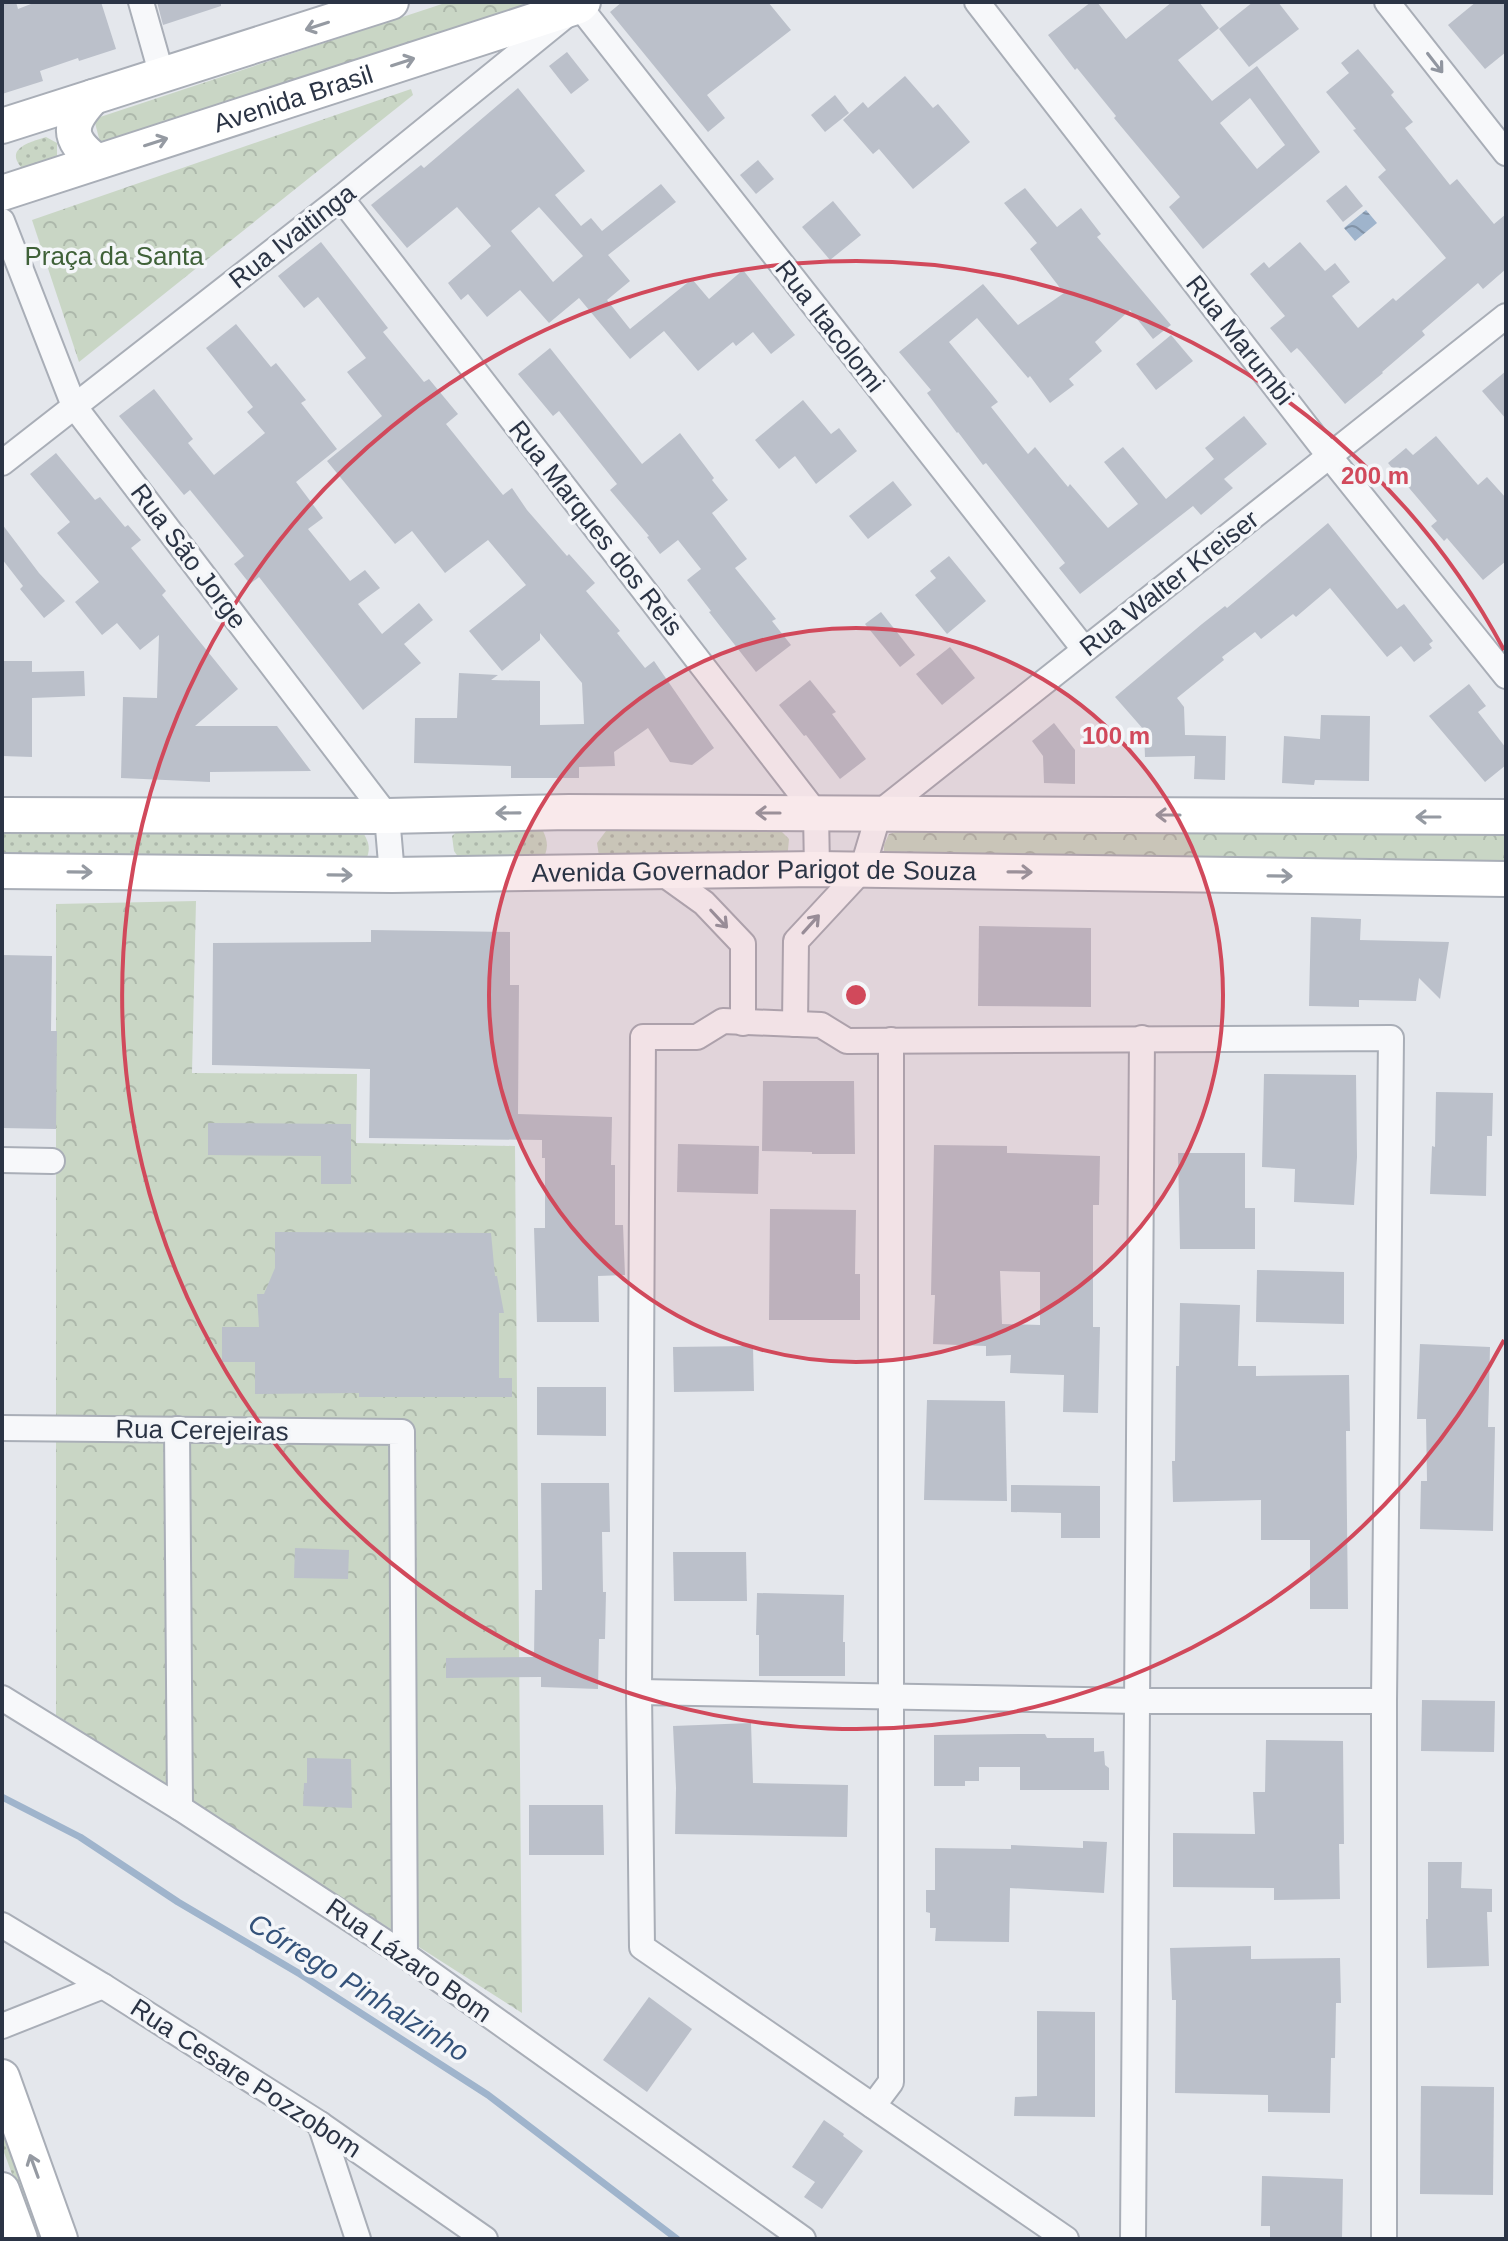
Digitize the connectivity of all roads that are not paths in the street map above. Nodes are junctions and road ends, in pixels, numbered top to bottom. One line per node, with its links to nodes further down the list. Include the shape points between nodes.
1 (141, 2): 6 (street)
2 (391, 2): 6 (street, one-way to 6)
3 (977, 2): 16 (street, Rua Marumbi)
4 (1387, 2): 9 (street, one-way to 9)
5 (579, 3): 10 (street, Avenida Brasil, one-way to 5); 12 (street, Rua Ivaitinga); 18 (street, Rua Itacolomi)
6 (162, 76): 7 (street)
7 (93, 97): 8 (street); 10 (street, via 73,126 82,150)
8 (2, 126)
9 (1506, 153)
10 (96, 161): 11 (street, Avenida Brasil)
11 (2, 193)
12 (341, 198): 15 (street, Rua Ivaitinga); 20 (street, Rua Marques dos Reis)
13 (2, 221): 15 (street, Rua São Jorge)
14 (1506, 316): 16 (street, Rua Walter Kreiser)
15 (74, 406): 17 (street, Rua Ivaitinga); 23 (street, Rua São Jorge)
16 (1330, 457): 18 (street, Rua Walter Kreiser); 19 (street, Rua Marumbi)
17 (2, 463)
18 (1084, 649): 21 (street, Rua Walter Kreiser)
19 (1506, 676)
20 (816, 813): 21 (street); 23 (street, one-way to 23); 25 (street)
21 (879, 813): 24 (street, one-way to 21); 27 (street)
22 (2, 815): 23 (street)
23 (387, 816): 29 (street)
24 (1506, 817)
25 (817, 869): 26 (street, Avenida Governador Parigot de Souza); 27 (street, Avenida Governador Parigot de Souza)
26 (658, 870): 29 (street, Avenida Governador Parigot de Souza); 31 (street, one-way to 31, via 704,903 743,944)
27 (862, 870): 30 (street, Avenida Governador Parigot de Souza, one-way to 30); 32 (street, one-way to 27, via 796,941)
28 (2, 871): 29 (street, Avenida Governador Parigot de Souza, one-way to 29)
29 (392, 875)
30 (1506, 879)
31 (743, 1023): 32 (street); 39 (street, via 723,1021 697,1037 643,1037)
32 (795, 1024): 34 (street, via 821,1025 847,1041)
33 (1142, 1038): 34 (street); 42 (street); 43 (street, via 1391,1038)
34 (891, 1040): 40 (street)
35 (2, 1160): 36 (street)
36 (52, 1161)
37 (2, 1428): 38 (street, Rua Cerejeiras)
38 (177, 1429): 44 (street); 46 (street, Rua Cerejeiras, via 402,1432)
39 (639, 1692): 40 (street); 50 (street, via 642,1947)
40 (889, 1697): 42 (street); 50 (street, via 891,2082)
41 (2, 1698): 44 (street, Rua Lázaro Bom)
42 (1138, 1701): 43 (street); 59 (street)
43 (1384, 1701): 60 (street)
44 (180, 1808): 46 (street, Rua Lázaro Bom)
45 (2, 1925): 47 (street, Rua Cesare Pozzobom)
46 (405, 1955): 57 (street, Rua Lázaro Bom)
47 (103, 1986): 48 (street); 51 (street, Rua Cesare Pozzobom)
48 (2, 2026)
49 (2, 2077): 54 (street, one-way to 49)
50 (873, 2106): 58 (street)
51 (320, 2124): 55 (street); 56 (street, Rua Cesare Pozzobom)
52 (2, 2190): 53 (street)
53 (20, 2239)
54 (60, 2239)
55 (358, 2239)
56 (485, 2239)
57 (803, 2239)
58 (1066, 2239)
59 (1133, 2239)
60 (1384, 2239)

